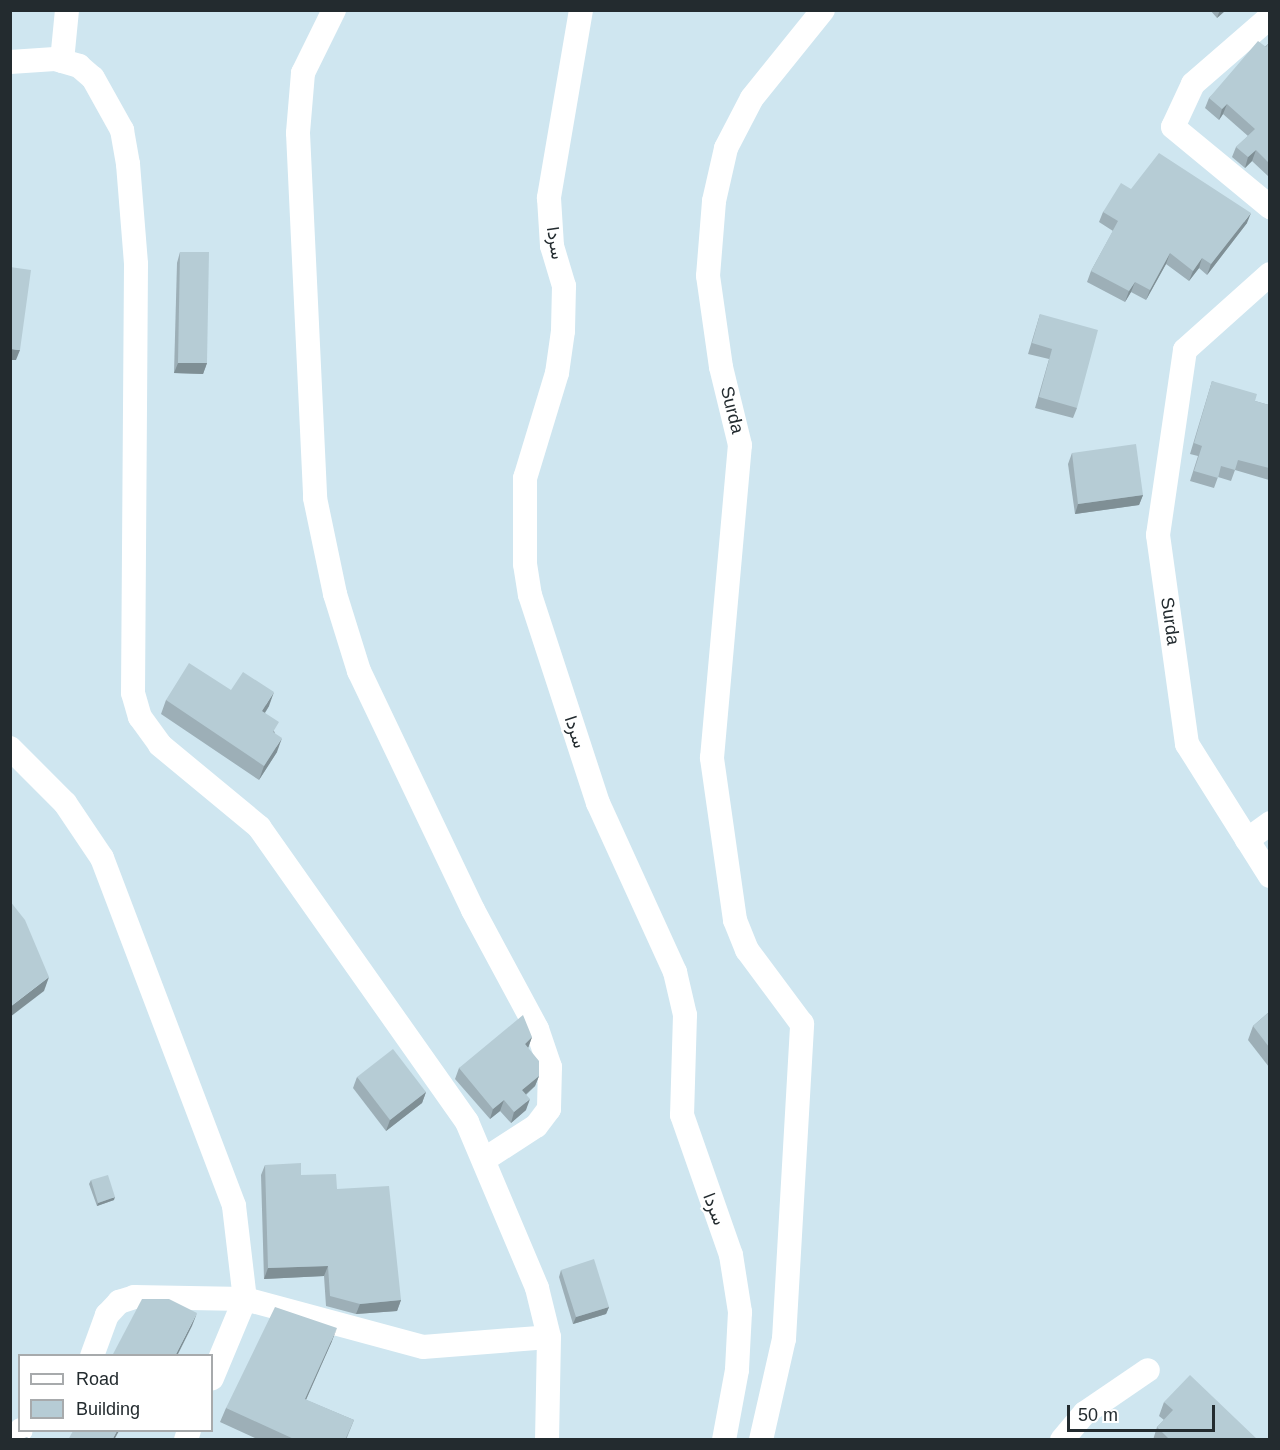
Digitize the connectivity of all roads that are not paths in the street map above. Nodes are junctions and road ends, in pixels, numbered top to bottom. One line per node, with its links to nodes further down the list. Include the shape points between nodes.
1 (67, 10): 6 (street)
2 (334, 10): 14 (street, via 303,73 298,133 315,498 335,594 359,672 473,910 537,1029 550,1067 549,1109 536,1126)
3 (581, 10): 21 (street, سردا, via 549,198 552,246 564,286 563,331 557,373 525,478 525,564 530,596 598,803 680,993 685,1015 682,1115 731,1255 740,1312 737,1370)
4 (823, 10): 22 (street, Surda, via 752,98 726,148 714,201 708,276 721,367 740,445 712,739 723,842 735,920 747,950 802,1024 784,1339)
5 (1269, 17): 8 (street, via 1193,84 1173,127)
6 (62, 61): 7 (street); 14 (street, via 86,72 108,101 128,164 136,264 133,693 140,717 160,745 260,827 303,883 467,1122)
7 (10, 62)
8 (1269, 207)
9 (1269, 273): 12 (street, Surda, via 1185,350 1158,535 1187,744)
10 (10, 748): 15 (street, via 65,803 102,858 234,1206)
11 (1269, 823): 12 (street)
12 (1247, 840): 13 (street, Surda)
13 (1269, 876)
14 (485, 1159): 16 (street, via 537,1288)
15 (245, 1299): 16 (street, via 423,1347); 17 (street, via 134,1297 118,1302); 19 (street)
16 (549, 1337): 20 (street)
17 (93, 1354)
18 (1148, 1370): 23 (street, via 1085,1413)
19 (213, 1376)
20 (547, 1440)
21 (724, 1440)
22 (761, 1440)
23 (1062, 1440)

